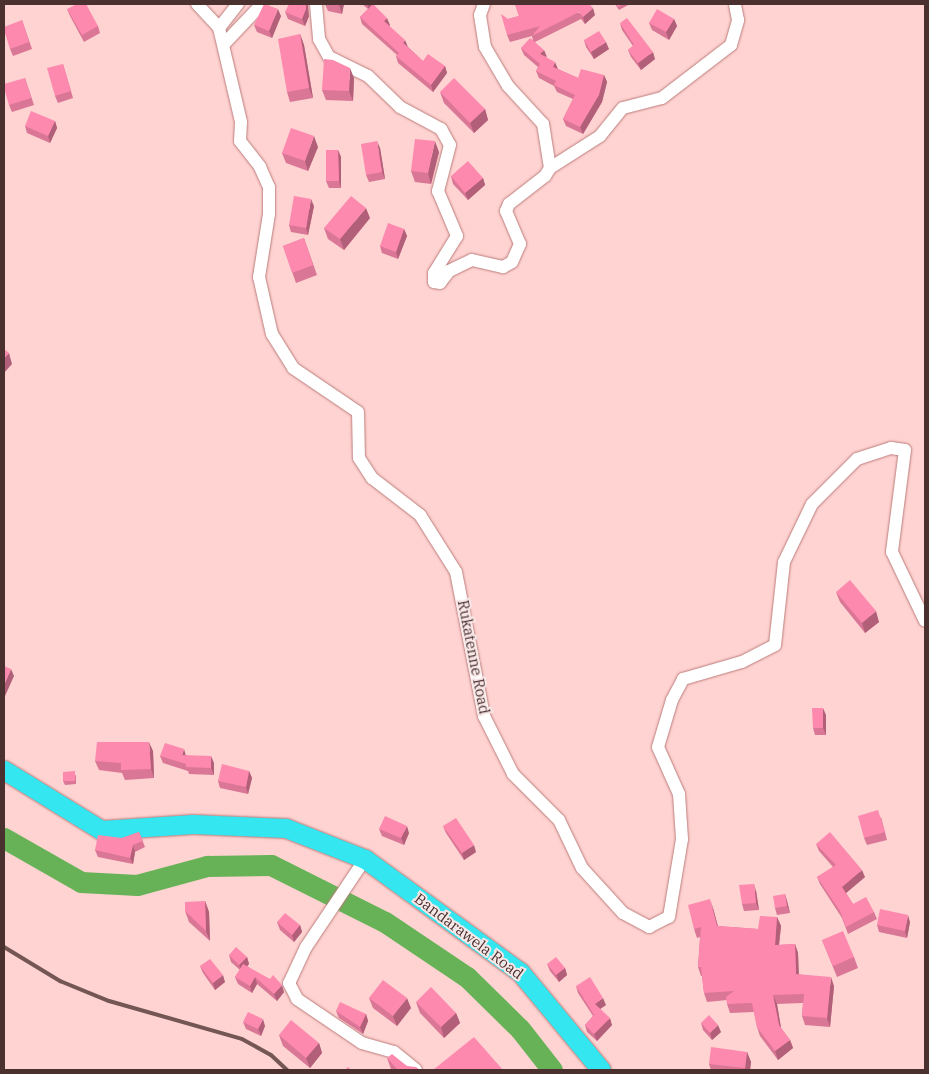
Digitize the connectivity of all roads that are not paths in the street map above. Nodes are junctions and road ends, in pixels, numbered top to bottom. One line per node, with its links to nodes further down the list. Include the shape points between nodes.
1 (197, 4): 7 (street, Rukatenne Road)
2 (238, 4): 7 (street)
3 (262, 4): 8 (street)
4 (316, 4): 9 (street, via 319,39 329,58 368,76 400,107 441,129 450,145 438,191 457,236 434,273 434,282 440,283 449,271 472,260 503,267 512,262 520,244 506,211 509,204 545,176)
5 (484, 4): 9 (street, via 480,15 485,47 508,86 543,124)
6 (735, 4): 9 (street, via 738,20 731,45 662,98 623,108 600,136)
7 (219, 28): 8 (street, Rukatenne Road)
8 (224, 44): 10 (street, Rukatenne Road, via 240,122 240,141 260,166 269,187 269,214 259,277 272,334 293,368 358,412 359,458 372,478 420,515 456,572 484,716 513,774 559,820 582,868 623,913 649,928 669,917 682,839 681,812 679,794 658,747 672,700 683,679 742,662 775,645 784,562 812,504 857,459 891,448 904,450 892,552)
9 (550, 168)
10 (925, 622)
11 (4, 770): 12 (highway, Bandarawela Road, via 101,830 193,824 286,828)
12 (365, 859): 13 (street, via 322,922 289,983 297,999 362,1043 394,1052); 14 (highway, Bandarawela Road, via 520,972)
13 (416, 1070)
14 (601, 1070)

